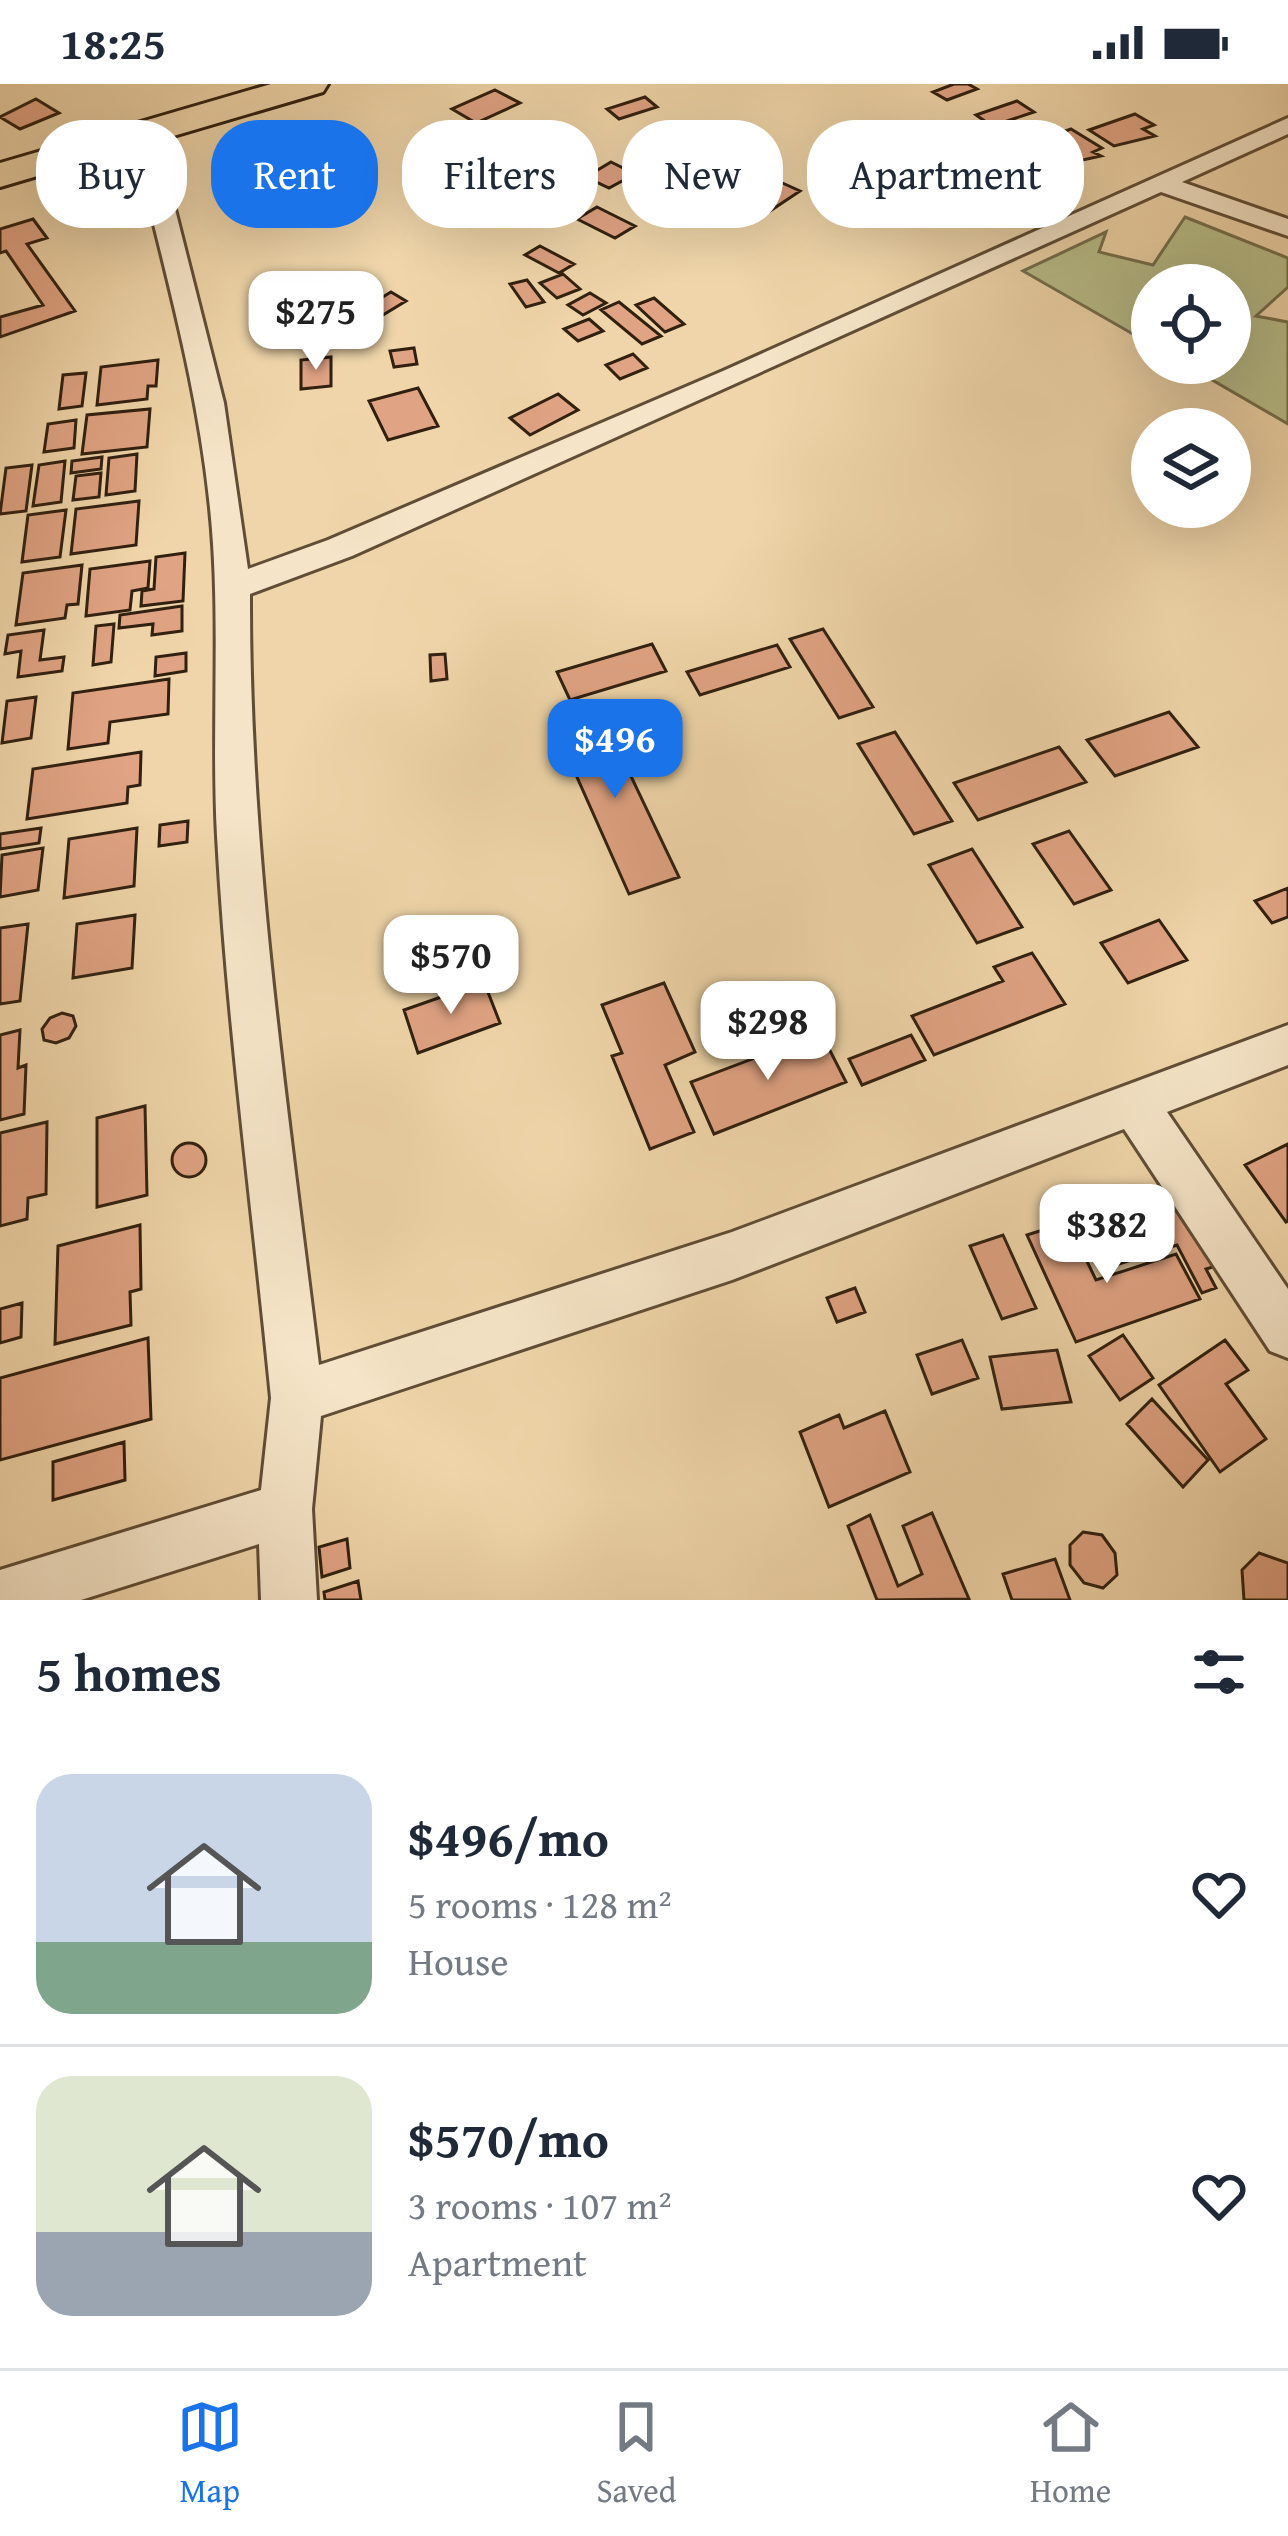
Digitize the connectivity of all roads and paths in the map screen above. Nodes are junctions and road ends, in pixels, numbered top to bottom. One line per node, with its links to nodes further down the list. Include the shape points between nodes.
1 (299, 85): 2 (main road)
2 (187, 120)
3 (1288, 125): 6 (street)
4 (36, 165): 5 (main road)
5 (0, 175)
6 (1163, 184): 7 (street); 9 (street, via 362,539)
7 (1288, 227)
8 (167, 228): 9 (street, via 209,403)
9 (233, 587): 13 (street, via 237,841)
10 (1288, 1046): 11 (street)
11 (1131, 1102): 12 (street); 13 (street, via 732,1256)
12 (1288, 1333)
13 (297, 1398): 14 (street)
14 (285, 1509): 15 (street); 16 (street)
15 (0, 1598)
16 (289, 1600)

